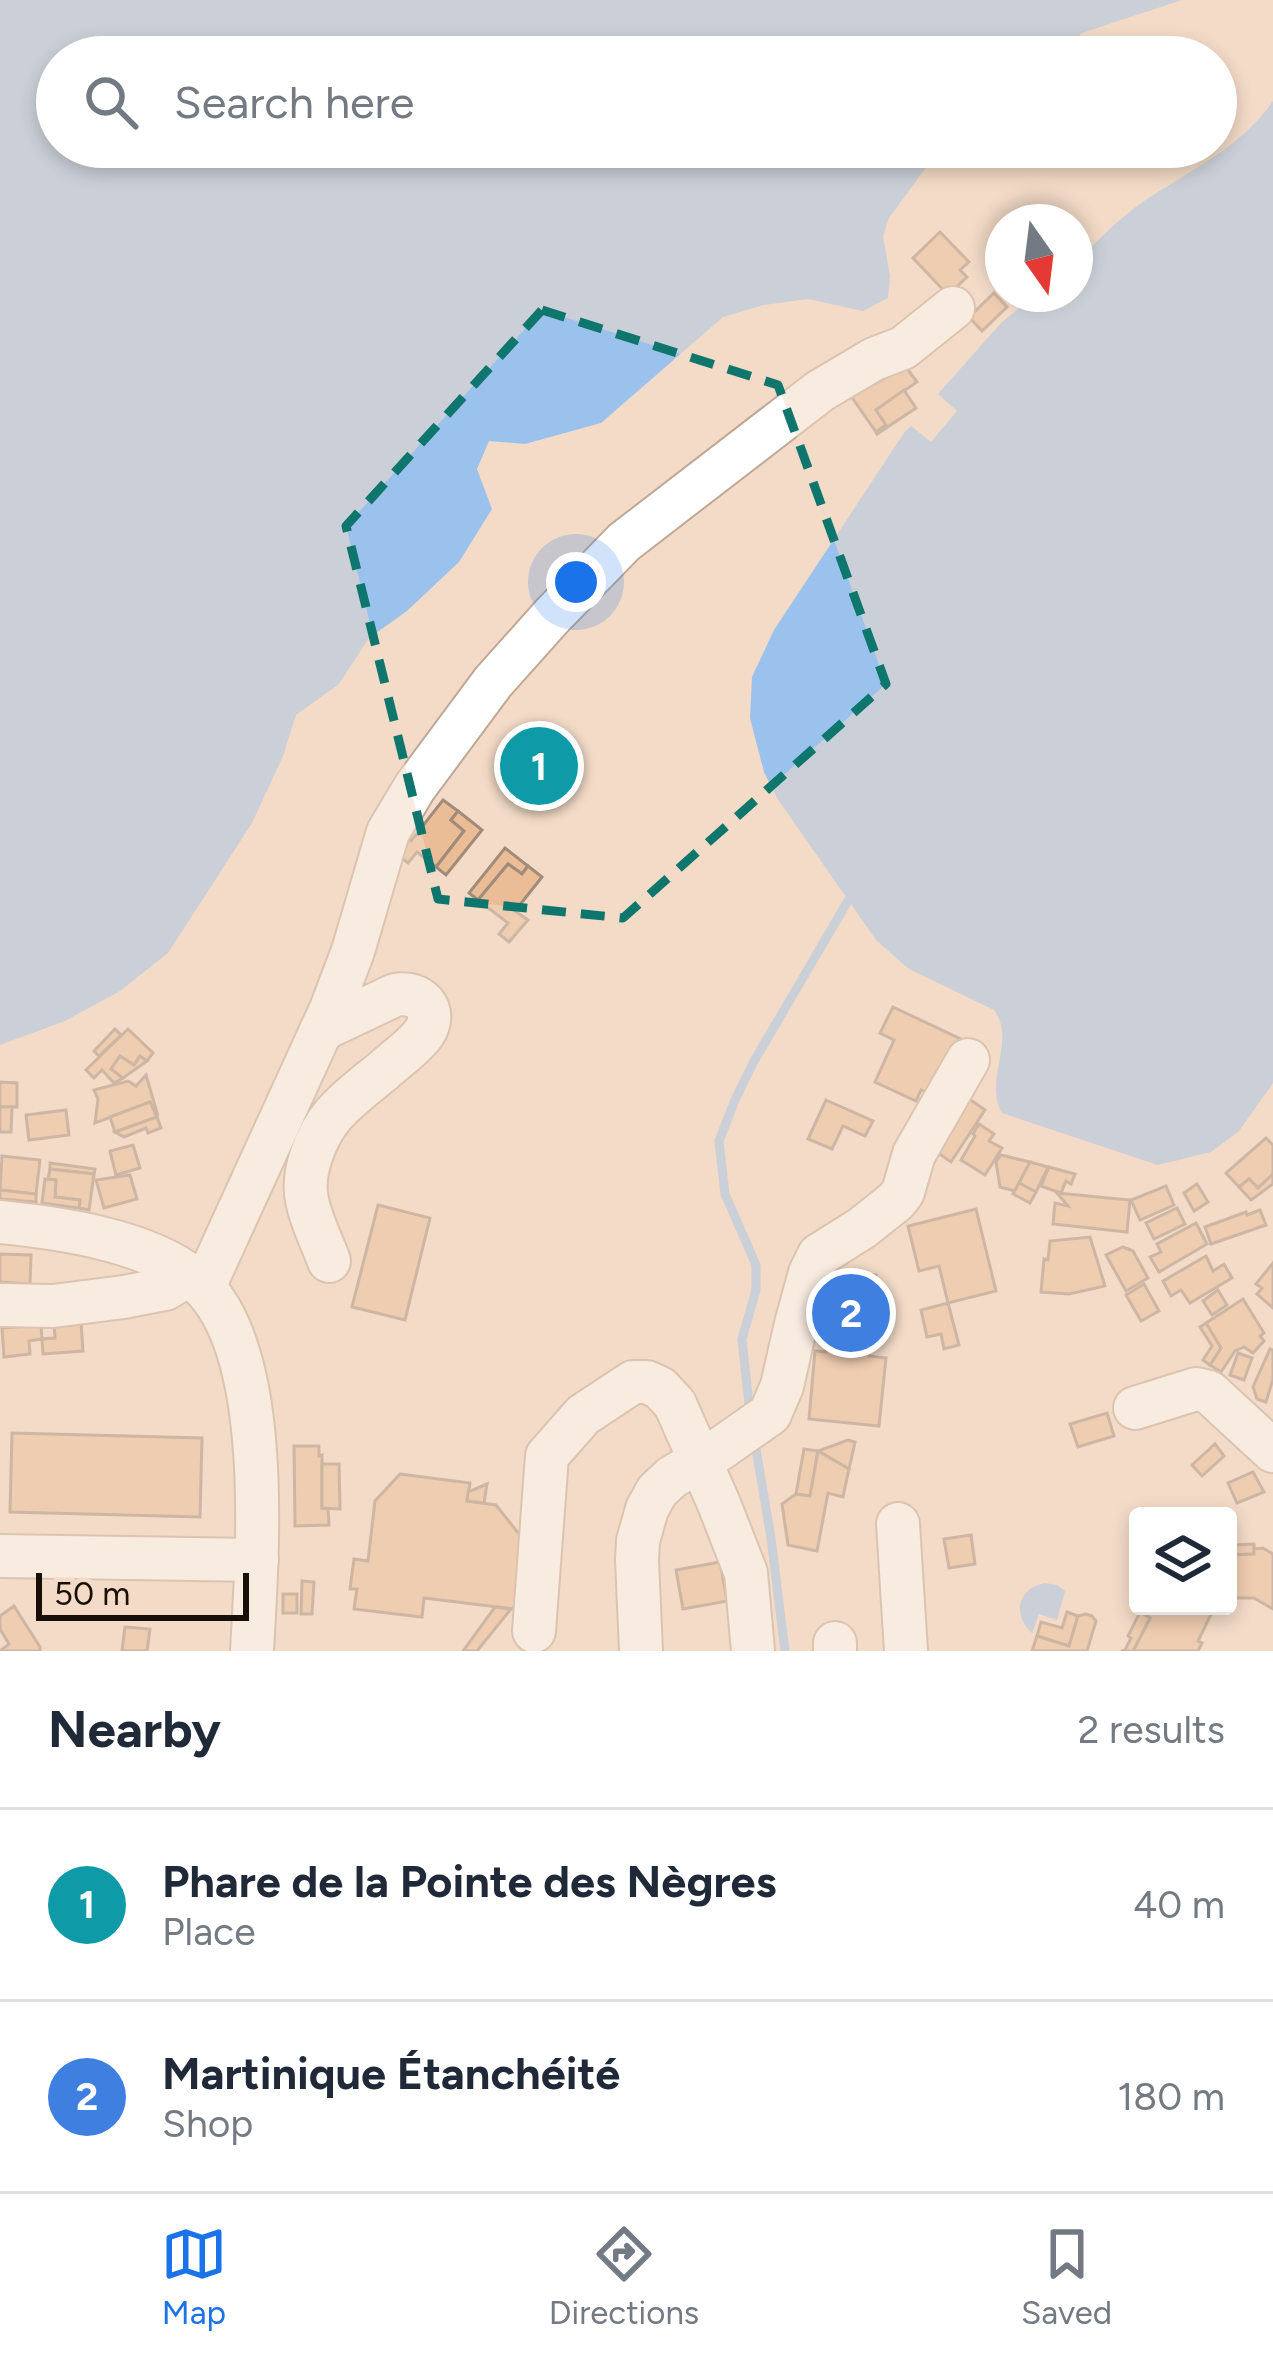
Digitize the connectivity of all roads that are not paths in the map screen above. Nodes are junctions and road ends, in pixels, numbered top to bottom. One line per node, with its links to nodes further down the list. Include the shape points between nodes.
1 (953, 308): 2 (street, via 903,349 820,391 624,542 493,682 388,832)
2 (321, 1030): 5 (street, via 405,993 429,1010 422,1036 334,1113 310,1159 307,1203); 6 (street)
3 (968, 1060): 10 (street, via 914,1154 903,1192 818,1256 782,1386 755,1425)
4 (0, 1222): 6 (street, via 155,1254)
5 (329, 1262)
6 (197, 1281): 7 (street, via 53,1306); 13 (street, via 218,1304 244,1371)
7 (0, 1305)
8 (1136, 1408): 9 (street, via 1209,1392)
9 (1273, 1451)
10 (700, 1461): 14 (street, via 675,1404 647,1382 633,1382 584,1415 547,1456); 16 (street, via 672,1477 647,1509 638,1540); 17 (street, via 746,1574)
11 (898, 1524): 18 (street)
12 (0, 1556): 13 (street)
13 (256, 1560): 15 (street)
14 (534, 1630)
15 (251, 1651)
16 (641, 1651)
17 (753, 1651)
18 (906, 1651)

